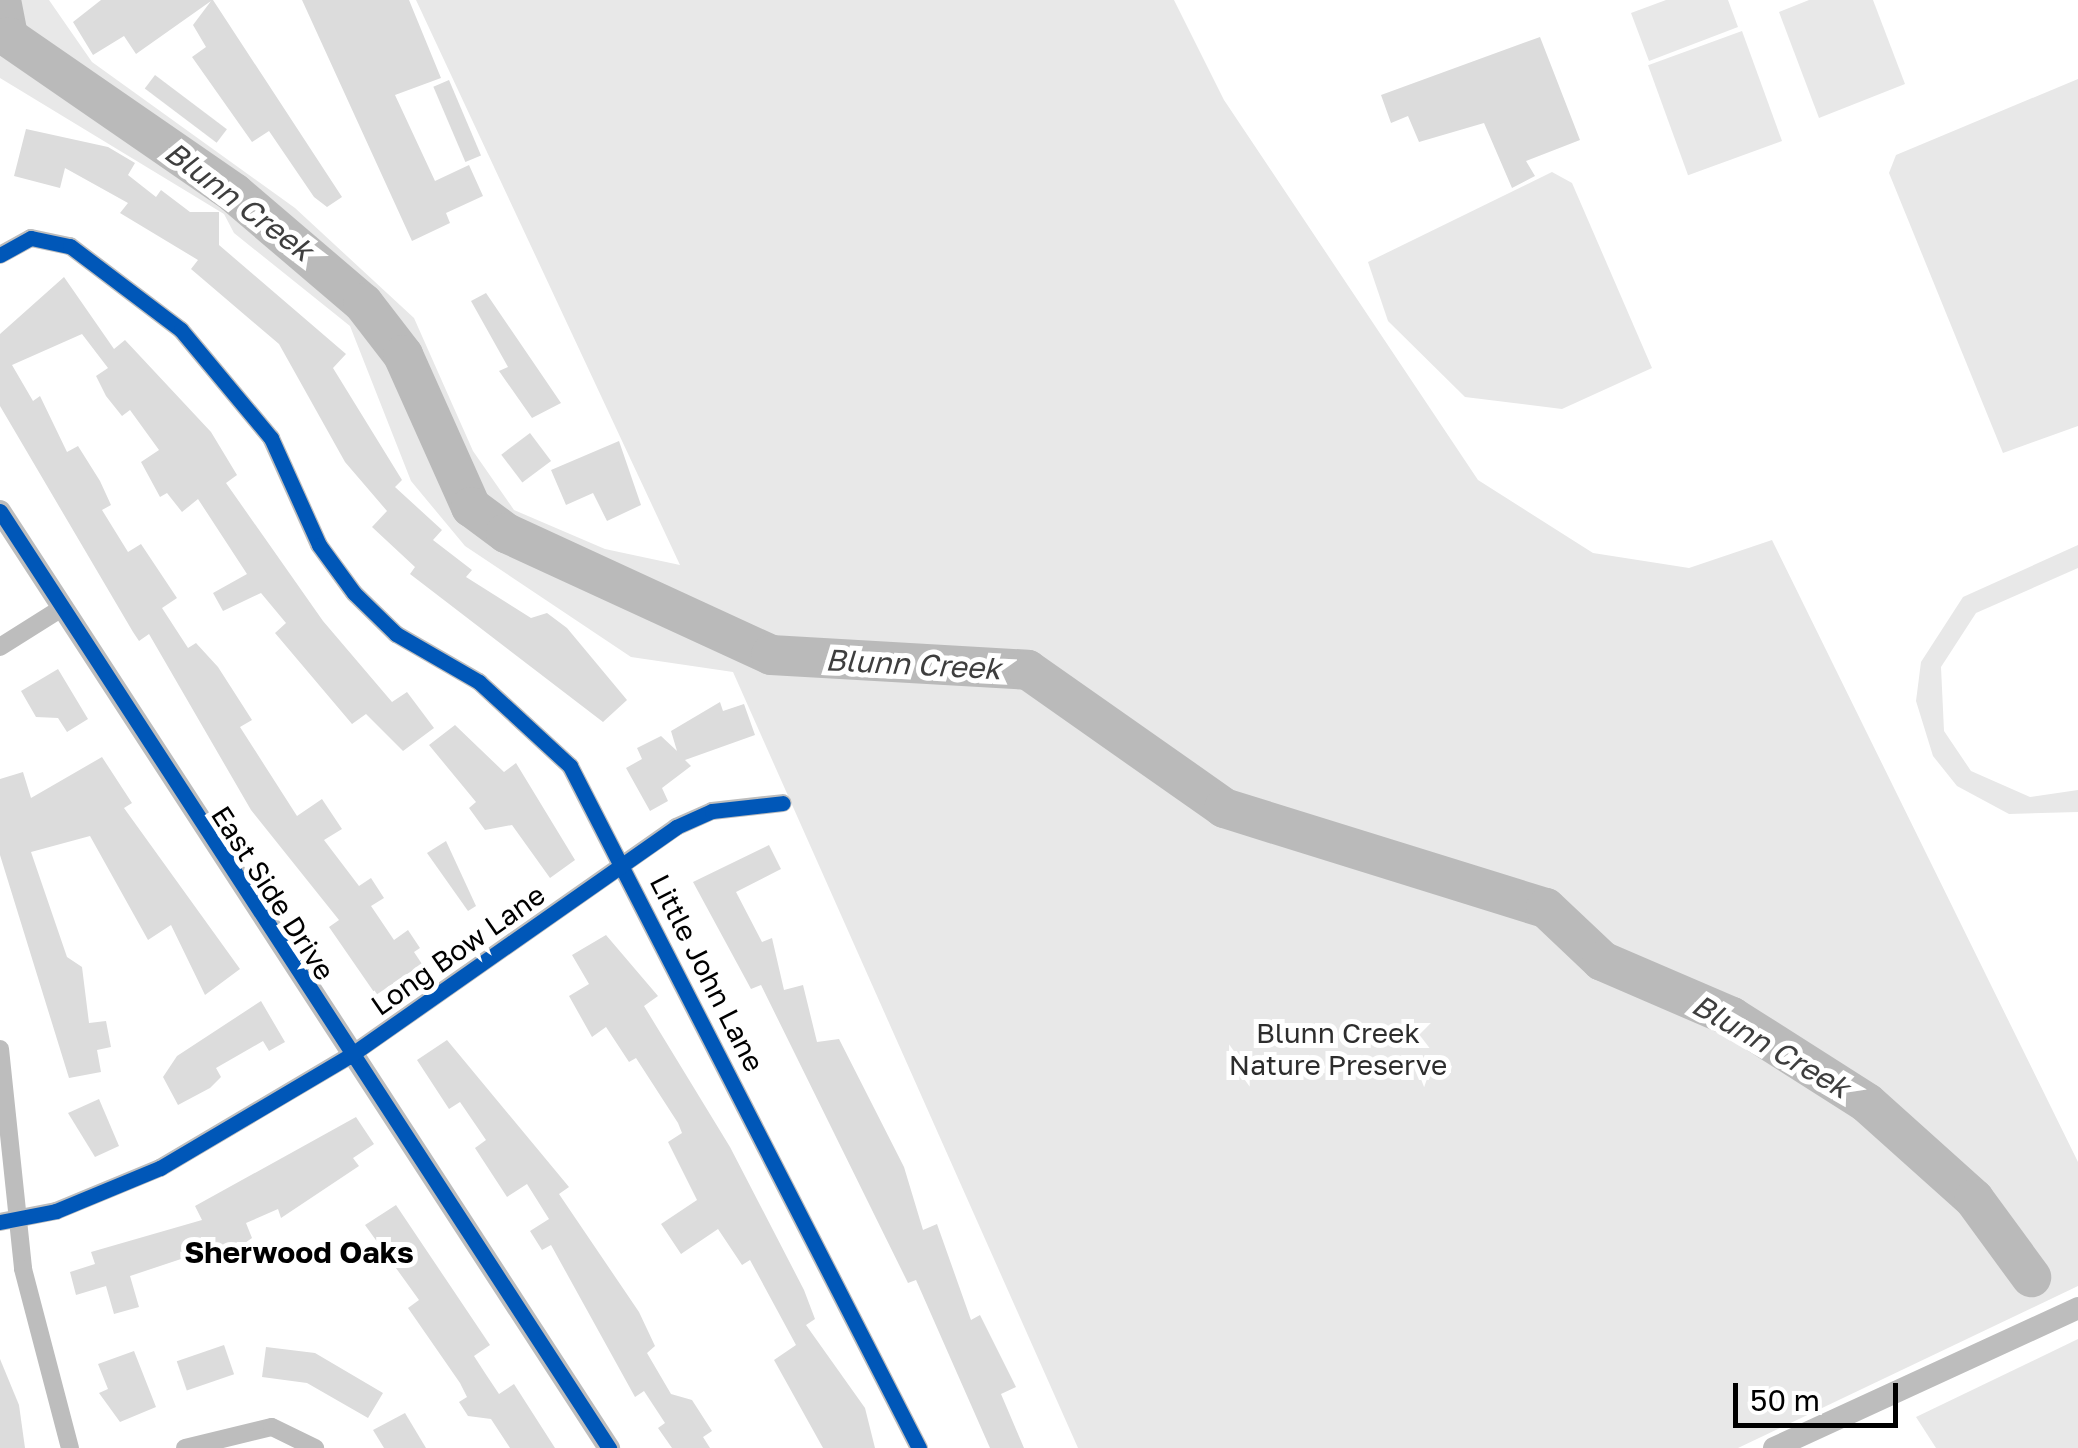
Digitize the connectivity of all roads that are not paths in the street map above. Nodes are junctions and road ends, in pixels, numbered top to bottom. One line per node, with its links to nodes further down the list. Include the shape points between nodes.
1 (0, 255): 6 (street, Little John Lane, via 31,238 70,246 181,330 272,438 319,545 354,594 530,724 570,766)
2 (0, 512): 3 (street, East Side Drive)
3 (60, 609): 4 (street); 8 (street, East Side Drive)
4 (0, 648)
5 (782, 803): 6 (street, Long Bow Lane, via 712,811)
6 (623, 862): 8 (street, Long Bow Lane); 16 (street, Little John Lane)
7 (0, 1049): 9 (street)
8 (348, 1057): 9 (street, Long Bow Lane, via 160,1168); 15 (street, East Side Drive)
9 (20, 1220): 10 (street, Long Bow Lane); 12 (street, via 35,1332)
10 (0, 1222)
11 (2078, 1308): 17 (street)
12 (70, 1448)
13 (186, 1448): 14 (street, via 272,1426)
14 (315, 1448)
15 (609, 1448)
16 (918, 1448)
17 (1774, 1448)

